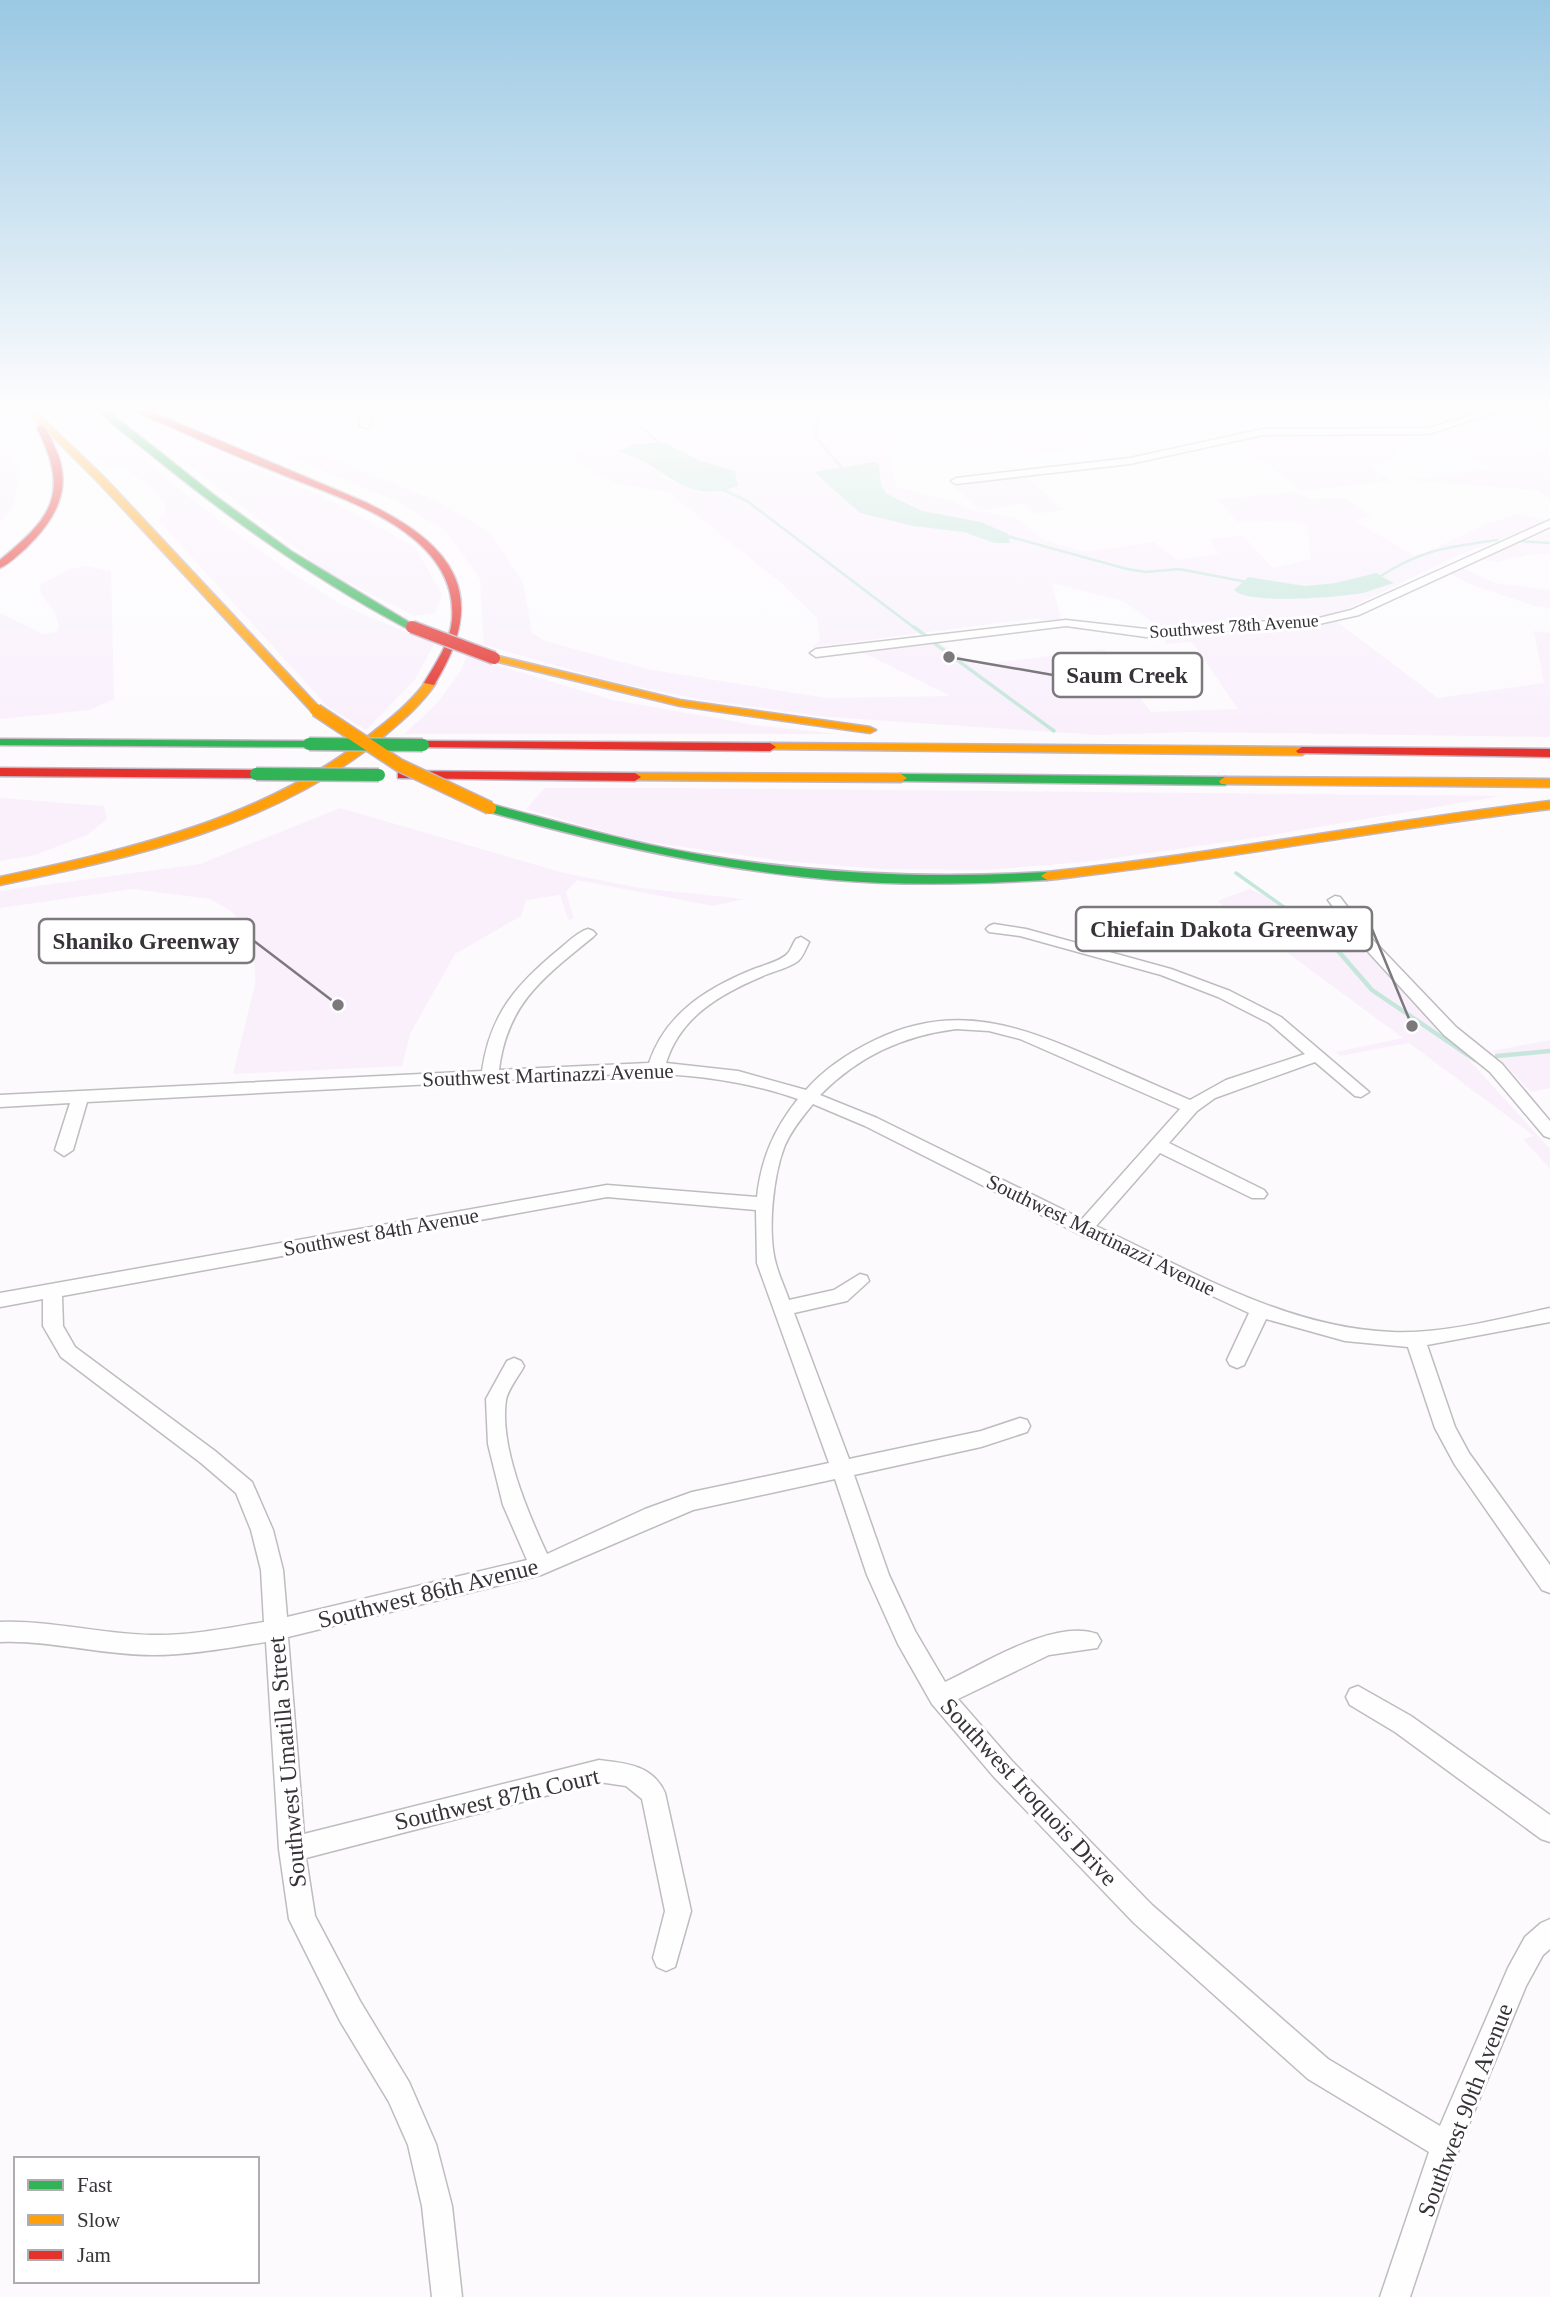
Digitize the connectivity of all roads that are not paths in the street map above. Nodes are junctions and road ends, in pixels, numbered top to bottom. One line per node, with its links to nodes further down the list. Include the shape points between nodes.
1 (47, 514): 6 (highway, via 40,528)
2 (133, 514): 13 (highway, bridge, via 316,710 389,762 490,808 582,837 694,860 809,875 943,880 1027,877 1124,869 1411,821)
3 (233, 514): 9 (highway, bridge, via 277,549 351,596 412,627 494,658 608,690 746,716)
4 (377, 514): 14 (highway, via 407,530 435,554 453,584 456,633 437,675 408,710 364,746 314,777 224,820 72,867)
5 (1550, 523): 7 (street, Southwest 78th Avenue, via 1355,613 1319,621 1146,633 1066,624)
6 (0, 565)
7 (816, 653)
8 (0, 742): 9 (highway, bridge)
9 (1094, 750): 10 (highway)
10 (1550, 753)
11 (0, 772): 12 (highway, bridge)
12 (1550, 783)
13 (1550, 805)
14 (0, 881)
15 (1335, 900): 27 (street, via 1366,941 1450,1031 1496,1068)
16 (994, 929): 19 (street, via 1021,932 1166,972 1224,994 1276,1020)
17 (588, 934): 21 (street, via 512,1003 492,1045)
18 (801, 942): 20 (street, via 794,957 717,992 692,1009 671,1030)
19 (1319, 1055): 22 (street); 26 (street, via 1232,1084)
20 (656, 1068): 21 (street, Southwest Martinazzi Avenue); 23 (street, Southwest Martinazzi Avenue, via 728,1075)
21 (490, 1075): 24 (street, Southwest Martinazzi Avenue)
22 (1361, 1092)
23 (812, 1096): 26 (street, Southwest Iroquois Drive, via 834,1071 859,1053 919,1029 955,1024 1017,1031); 31 (street, Southwest Iroquois Drive, via 778,1144); 32 (street, Southwest Martinazzi Avenue)
24 (80, 1097): 25 (street, Southwest Martinazzi Avenue); 29 (street)
25 (0, 1101)
26 (1191, 1107): 28 (street)
27 (1550, 1132)
28 (1159, 1145): 30 (street); 32 (street)
29 (64, 1150)
30 (1258, 1194)
31 (765, 1204): 34 (street, Southwest 84th Avenue, via 607,1191); 36 (street, Southwest Iroquois Drive, via 762,1236 766,1263)
32 (1084, 1228): 37 (street, Southwest Martinazzi Avenue)
33 (860, 1281): 36 (street, via 840,1296)
34 (52, 1290): 35 (street, Southwest 84th Avenue); 46 (street, Southwest Umatilla Street, via 53,1326 68,1352 244,1488 272,1570)
35 (0, 1300)
36 (781, 1309): 43 (street, Southwest Iroquois Drive)
37 (1260, 1311): 39 (street, Southwest Martinazzi Avenue, via 1332,1330); 40 (street)
38 (1550, 1315): 39 (street, Southwest Martinazzi Avenue)
39 (1415, 1339): 45 (street, via 1451,1438)
40 (1237, 1360)
41 (514, 1366): 44 (street, via 496,1399 498,1444 514,1505)
42 (1020, 1426): 43 (street, Southwest 86th Avenue)
43 (842, 1469): 44 (street, Southwest 86th Avenue, via 659,1511); 49 (street, Southwest Iroquois Drive, via 878,1575)
44 (541, 1566): 46 (street, Southwest 86th Avenue)
45 (1550, 1583)
46 (276, 1630): 47 (street, Southwest 86th Avenue, via 151,1645); 52 (street, Southwest Umatilla Street)
47 (0, 1632)
48 (1089, 1641): 49 (street, via 1046,1645)
49 (940, 1696): 55 (street, Southwest Iroquois Drive, via 1003,1769 1143,1914 1318,2069)
50 (1358, 1697): 51 (street)
51 (1550, 1830)
52 (292, 1849): 54 (street, Southwest 87th Court, via 599,1771 632,1775 653,1793 678,1911); 56 (street, Southwest Umatilla Street, via 302,1919 399,2092 422,2144 437,2206)
53 (1550, 1932): 55 (street, Southwest 90th Avenue, via 1517,1977)
54 (666, 1958)
55 (1446, 2146): 57 (street, Southwest 90th Avenue)
56 (447, 2297)
57 (1395, 2297)

